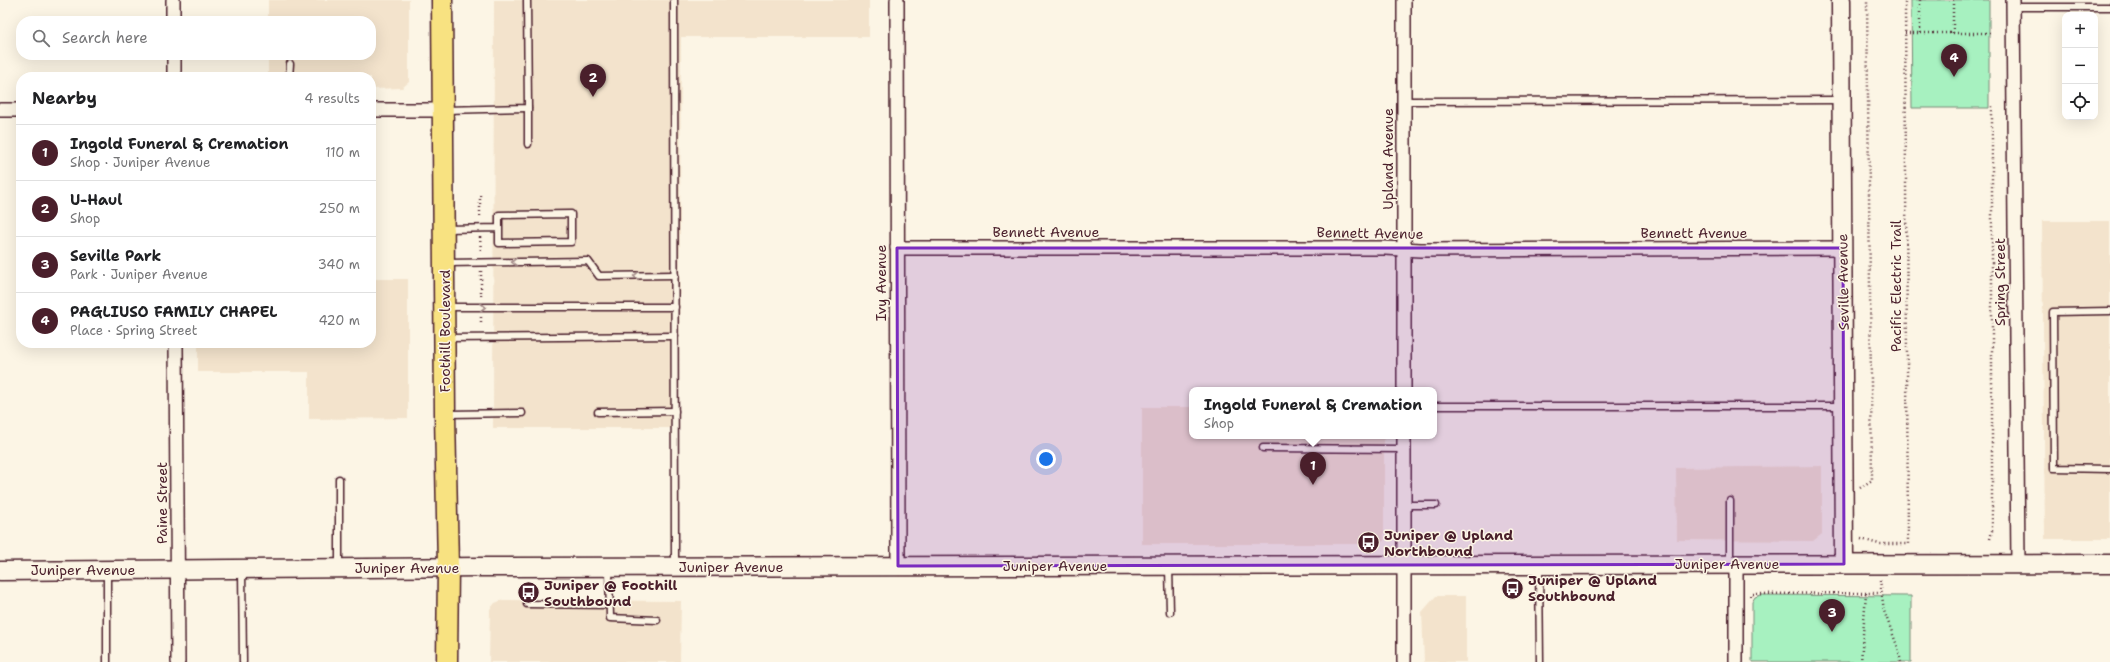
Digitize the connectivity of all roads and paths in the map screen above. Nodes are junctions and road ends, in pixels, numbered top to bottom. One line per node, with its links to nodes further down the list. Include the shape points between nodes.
1 (173, 0): 14 (street)
2 (442, 0): 30 (main road, Foothill Boulevard)
3 (527, 0): 26 (lane)
4 (674, 0): 38 (lane)
5 (897, 0): 34 (street, Ivy Avenue)
6 (1404, 0): 24 (street, Upland Avenue)
7 (1841, 0): 23 (street, Seville Avenue)
8 (1867, 0): 56 (path, via 1872,480)
9 (1905, 0): 15 (path, Pacific Electric Trail)
10 (1920, 0): 16 (path)
11 (1953, 0): 17 (path)
12 (2013, 3): 13 (lane); 65 (street, Spring Street)
13 (2110, 7)
14 (173, 16)
15 (1905, 33): 16 (path); 60 (path, Pacific Electric Trail, via 1908,544 1879,544 1861,540)
16 (1920, 33): 17 (path)
17 (1953, 33): 18 (path)
18 (1992, 33)
19 (174, 60): 21 (street)
20 (290, 64): 22 (lane)
21 (174, 72)
22 (289, 72)
23 (1842, 100): 24 (lane); 35 (street, Seville Avenue)
24 (1404, 101): 36 (street, Upland Avenue)
25 (1992, 106): 61 (path)
26 (528, 108): 30 (lane); 31 (lane)
27 (0, 110): 28 (street)
28 (16, 110)
29 (376, 110): 30 (street)
30 (443, 110): 33 (main road, Foothill Boulevard)
31 (528, 144)
32 (499, 228): 32 (lane, via 499,215 571,214 571,242 499,243); 33 (lane)
33 (444, 229): 37 (main road, Foothill Boulevard)
34 (897, 248): 36 (street, Bennett Avenue); 69 (street, Ivy Avenue)
35 (1843, 248): 36 (street, Bennett Avenue); 47 (street, Seville Avenue)
36 (1404, 250): 45 (street, Upland Avenue)
37 (444, 263): 38 (lane, one-way to 37, via 599,276 588,261); 39 (main road, Foothill Boulevard)
38 (675, 275): 40 (lane)
39 (444, 307): 40 (lane, one-way to 40); 43 (main road, Foothill Boulevard)
40 (675, 307): 42 (lane)
41 (2110, 311): 54 (lane, via 2053,312 2053,358 2054,468)
42 (675, 336): 43 (lane); 48 (lane)
43 (445, 338): 51 (main road, Foothill Boulevard)
44 (176, 348): 76 (street, Paine Street)
45 (1404, 387)
46 (1437, 406): 47 (lane)
47 (1844, 406): 64 (street, Seville Avenue)
48 (675, 411): 49 (lane); 72 (lane)
49 (598, 412)
50 (522, 413): 51 (lane)
51 (445, 414): 70 (main road, Foothill Boulevard)
52 (1404, 442): 53 (lane); 58 (street)
53 (1263, 448)
54 (2110, 469)
55 (339, 479): 73 (lane)
56 (1857, 489)
57 (1730, 501): 63 (lane)
58 (1404, 505): 59 (lane); 68 (street)
59 (1436, 505)
60 (1860, 536)
61 (1990, 539)
62 (1539, 564): 63 (street, Juniper Avenue); 68 (street, Juniper Avenue); 89 (lane)
63 (1733, 564): 64 (street, Juniper Avenue); 90 (street)
64 (1844, 564): 65 (street, Juniper Avenue)
65 (2018, 564): 66 (street, Juniper Avenue)
66 (2110, 564)
67 (1169, 565): 68 (street, Juniper Avenue); 69 (street, Juniper Avenue); 82 (lane)
68 (1404, 565): 88 (street)
69 (898, 566): 72 (street, Juniper Avenue)
70 (448, 567): 71 (street, Juniper Avenue); 73 (street, Juniper Avenue); 87 (main road, Foothill Boulevard)
71 (609, 567): 72 (street, Juniper Avenue); 81 (lane)
72 (675, 567)
73 (339, 568): 74 (street, Juniper Avenue)
74 (242, 569): 76 (street, Juniper Avenue); 86 (lane)
75 (107, 570): 76 (street, Juniper Avenue); 77 (street, Juniper Avenue); 84 (lane)
76 (178, 570): 85 (street, Paine Street)
77 (0, 571)
78 (1866, 593): 79 (path); 91 (path); 92 (path, via 1880,593)
79 (1751, 594)
80 (527, 604): 81 (lane)
81 (610, 605): 83 (lane, via 610,618)
82 (1170, 612)
83 (657, 620)
84 (107, 662)
85 (178, 662)
86 (243, 662)
87 (447, 662)
88 (1404, 662)
89 (1540, 662)
90 (1736, 662)
91 (1861, 662)
92 (1901, 662)

